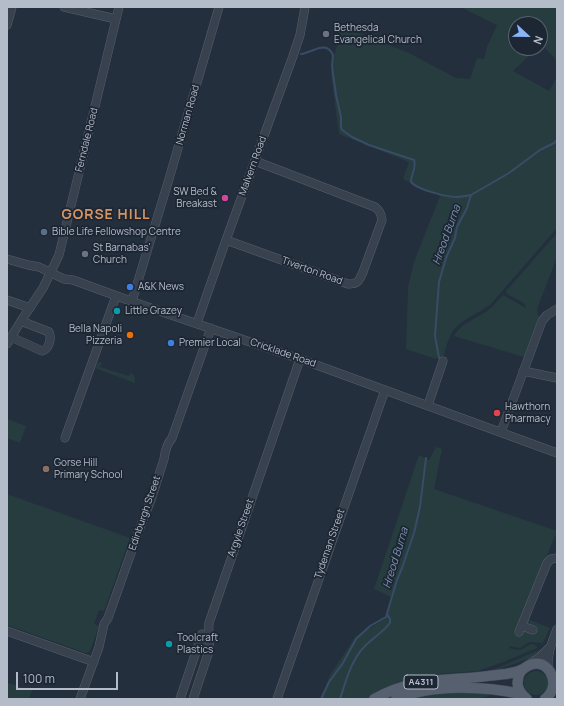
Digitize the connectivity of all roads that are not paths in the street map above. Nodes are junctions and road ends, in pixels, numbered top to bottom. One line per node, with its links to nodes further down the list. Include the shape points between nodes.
1 (12, 7): 7 (street)
2 (64, 7): 6 (street)
3 (119, 7): 6 (street, Ferndale Road)
4 (219, 7): 14 (street, Norman Road)
5 (305, 7): 8 (street, Malvern Road, via 297,44)
6 (116, 19): 11 (street, Ferndale Road, via 60,251)
7 (7, 25)
8 (255, 161): 9 (street, Malvern Road); 9 (street, Tiverton Road, via 379,210 382,220 363,272 357,283 348,284)
9 (226, 240): 18 (street, Malvern Road)
10 (7, 259): 11 (street, Cricklade Road)
11 (50, 272): 12 (street, Cricklade Road); 15 (street, Ferndale Road)
12 (116, 296): 14 (street, Cricklade Road); 28 (street)
13 (7, 300): 15 (street)
14 (132, 302): 18 (street, Cricklade Road)
15 (30, 308): 17 (street, Ferndale Road)
16 (557, 309): 23 (street, via 542,321)
17 (21, 321): 20 (street, Ferndale Road); 20 (street, via 49,332 47,348 42,351)
18 (197, 323): 19 (street, Cricklade Road)
19 (211, 328): 21 (street, Cricklade Road); 36 (street, Edinburgh Street, via 104,624)
20 (9, 341)
21 (300, 359): 25 (street, Cricklade Road); 43 (street, Argyle Street, via 209,623 209,651)
22 (443, 361): 26 (street)
23 (523, 370): 24 (street); 27 (street)
24 (557, 378)
25 (385, 390): 26 (street, Cricklade Road); 44 (street, Tydeman Street)
26 (428, 405): 27 (street, Cricklade Road)
27 (501, 432): 29 (street, Cricklade Road)
28 (65, 438)
29 (557, 453)
30 (557, 558): 32 (street, via 547,563 520,629)
31 (557, 629): 35 (street)
32 (533, 630)
33 (7, 631): 36 (street)
34 (202, 634): 42 (street)
35 (550, 647): 37 (street); 38 (street, via 548,660)
36 (94, 662): 41 (street, Edinburgh Street)
37 (525, 668): 38 (main road, A4311, via 540,664); 40 (main road, A4311, via 520,673 517,684); 45 (main road, A4311, via 506,674 419,682)
38 (552, 670): 39 (main road, via 555,686)
39 (549, 696)
40 (523, 697): 46 (main road, A4311, via 489,689 444,688)
41 (80, 699)
42 (180, 699)
43 (193, 699)
44 (277, 699)
45 (374, 699)
46 (396, 699)

